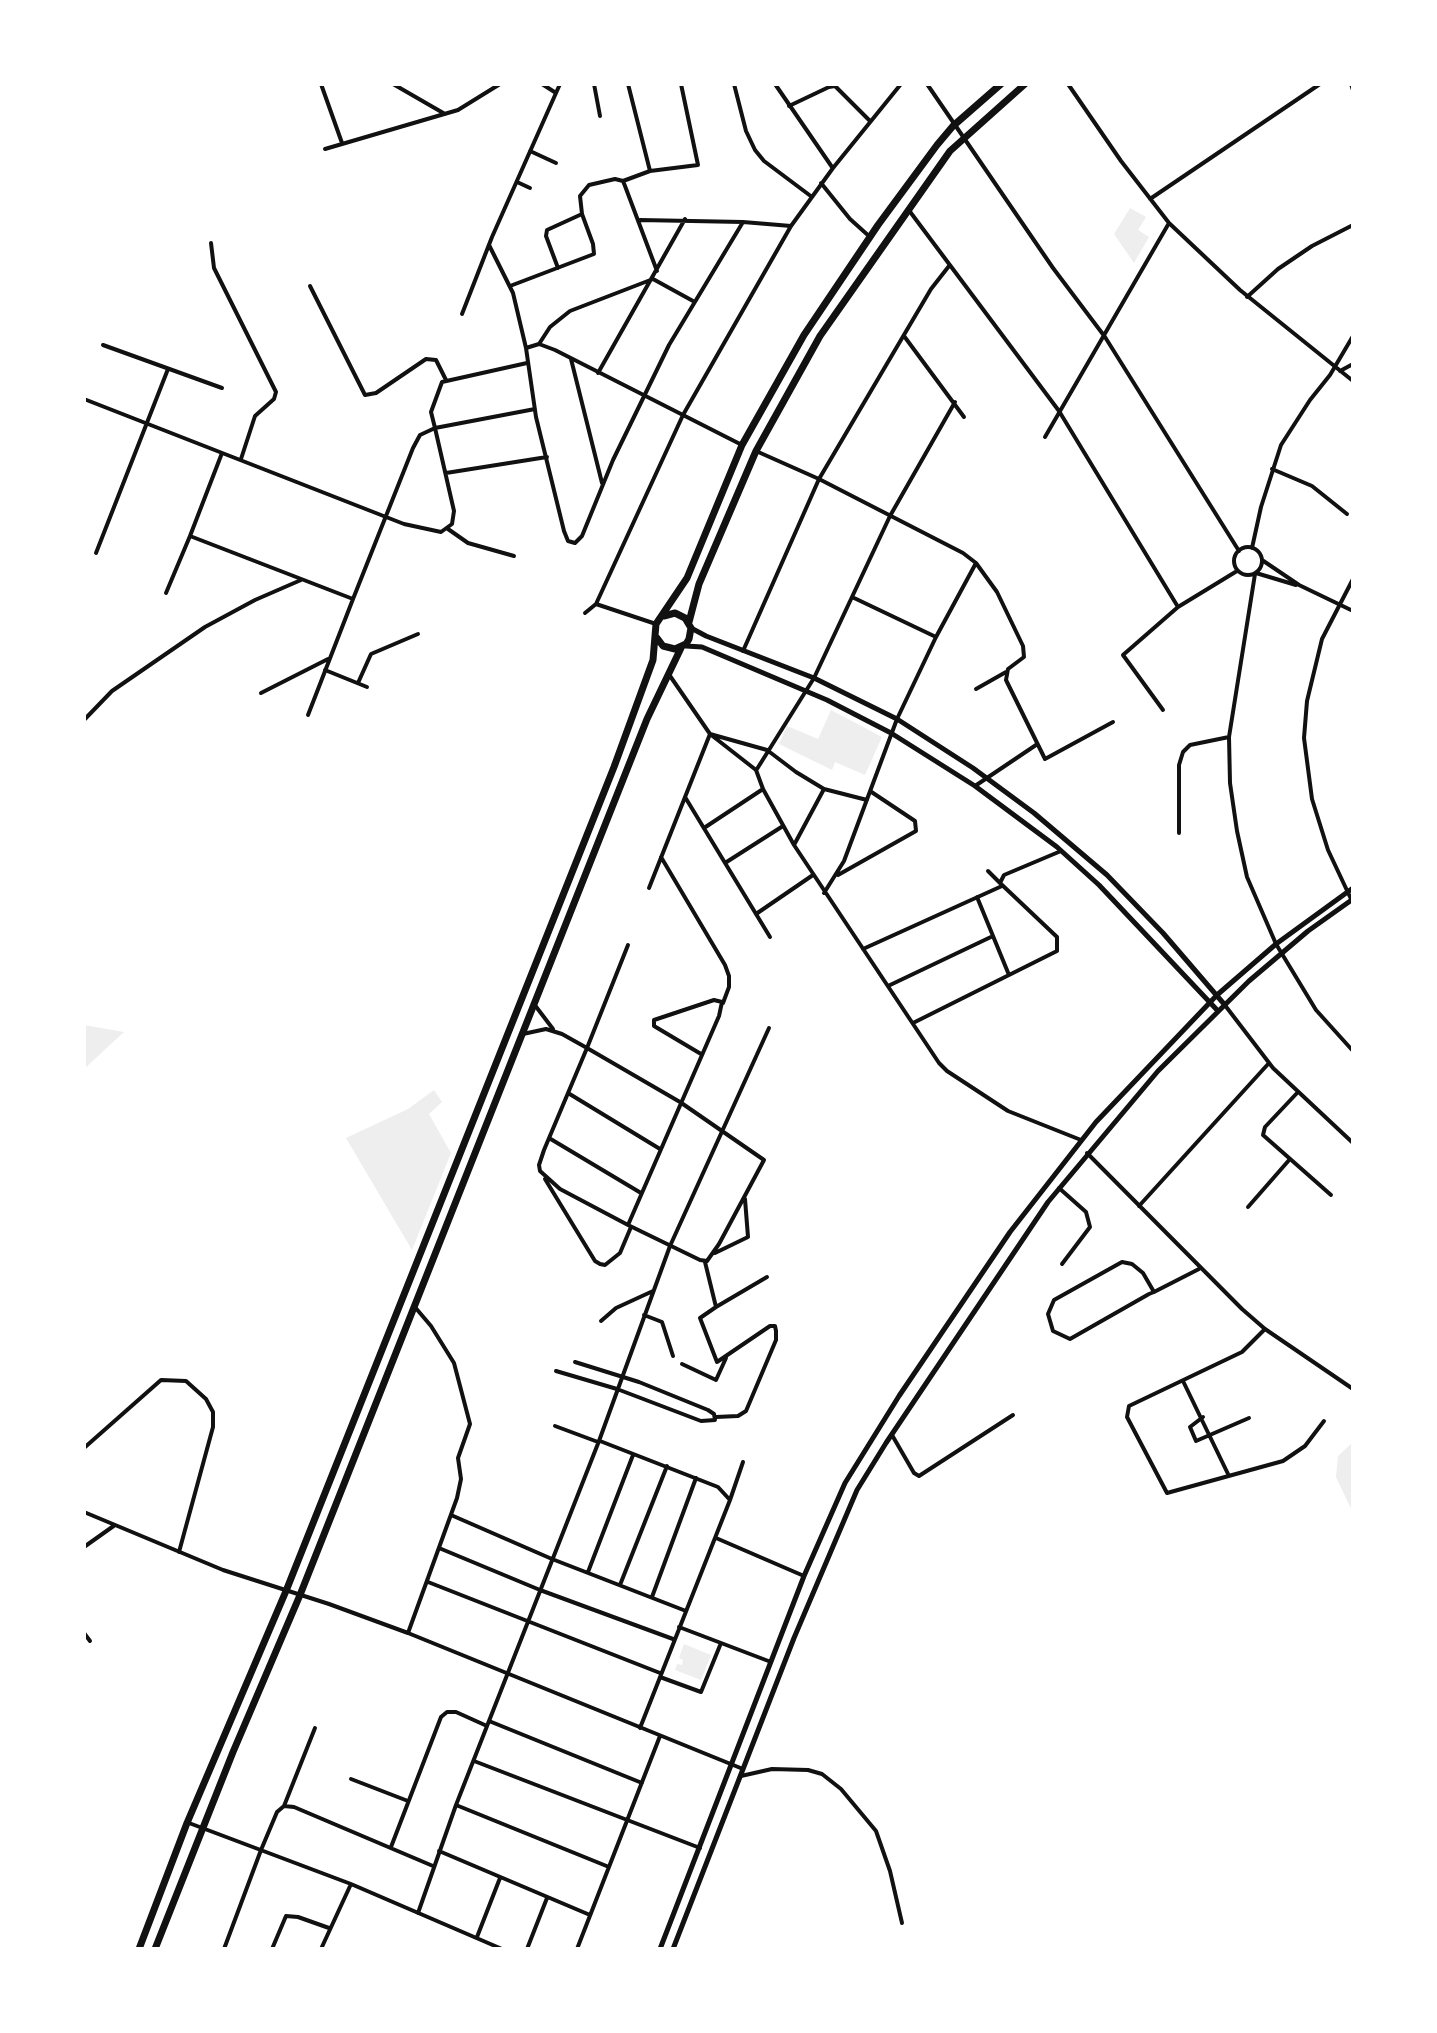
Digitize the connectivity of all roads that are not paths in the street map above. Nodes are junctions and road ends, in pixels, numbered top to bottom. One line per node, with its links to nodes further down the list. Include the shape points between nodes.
1 (321, 84): 26 (street)
2 (393, 84): 21 (street)
3 (500, 84): 21 (street)
4 (542, 84): 19 (street)
5 (560, 84): 19 (street)
6 (594, 84): 22 (street)
7 (628, 84): 31 (street)
8 (681, 84): 31 (street, via 698,165)
9 (734, 84): 36 (street, via 755,150)
10 (775, 84): 20 (street)
11 (901, 84): 23 (street)
12 (927, 84): 24 (street)
13 (1001, 84): 24 (main road)
14 (1025, 84): 25 (main road)
15 (1068, 84): 37 (street)
16 (1320, 84): 37 (street)
17 (1351, 84): 18 (street)
18 (1353, 90)
19 (556, 93): 28 (street)
20 (789, 106): 23 (street, via 835,86); 30 (street)
21 (445, 114): 26 (street)
22 (600, 116)
23 (870, 121): 30 (street)
24 (953, 126): 25 (street); 46 (main road)
25 (962, 138): 38 (main road); 60 (street)
26 (342, 143): 27 (street)
27 (325, 149)
28 (530, 151): 29 (street); 33 (street)
29 (556, 163)
30 (833, 168): 34 (street)
31 (650, 171): 32 (street)
32 (623, 181): 39 (street, via 585,188 580,196); 41 (street)
33 (517, 182): 35 (street); 48 (street)
34 (821, 183): 36 (street); 46 (street)
35 (530, 188)
36 (812, 197): 45 (street)
37 (1150, 199): 43 (street)
38 (908, 208): 49 (street); 84 (main road, via 820,336)
39 (582, 214): 50 (street, via 547,230); 50 (street, via 596,252)
40 (685, 219): 41 (street); 42 (street); 51 (street)
41 (640, 220): 51 (street)
42 (743, 222): 45 (street); 56 (street)
43 (1169, 223): 55 (street); 60 (street)
44 (1353, 225): 55 (street, via 1300,254)
45 (791, 226): 78 (street)
46 (870, 237): 83 (main road, via 789,359)
47 (211, 243): 87 (street, via 214,268 276,392 255,416)
48 (489, 245): 54 (street); 57 (street)
49 (949, 266): 58 (street); 77 (street)
50 (558, 268): 54 (street)
51 (657, 271): 52 (street)
52 (653, 279): 56 (street); 61 (street, via 570,311); 69 (street)
53 (310, 286): 70 (street, via 365,395 426,359 436,360)
54 (510, 286): 63 (street)
55 (1247, 297): 67 (street)
56 (693, 301): 73 (street)
57 (462, 314)
58 (903, 335): 75 (street); 90 (street)
59 (1353, 336): 67 (street)
60 (1105, 337): 77 (street); 98 (street)
61 (539, 344): 63 (street); 64 (street)
62 (103, 345): 68 (street)
63 (526, 348): 65 (street)
64 (571, 359): 69 (street); 91 (street)
65 (527, 363): 70 (street); 76 (street)
66 (1353, 364): 67 (street)
67 (1337, 368): 71 (street); 88 (street, via 1293,424)
68 (168, 369): 72 (street); 80 (street)
69 (598, 373): 73 (street)
70 (446, 380): 81 (street, via 433,403)
71 (1353, 381)
72 (222, 388)
73 (644, 397): 78 (street); 91 (street)
74 (84, 399): 80 (street)
75 (955, 402): 79 (street); 94 (street)
76 (535, 409): 81 (street); 86 (street)
77 (1059, 411): 82 (street); 113 (street)
78 (683, 415): 83 (street); 111 (street)
79 (964, 417)
80 (147, 423): 85 (street); 99 (street)
81 (435, 428): 89 (street); 93 (street, via 420,435)
82 (1045, 437)
83 (742, 445): 116 (main road, via 687,578)
84 (756, 451): 90 (street); 118 (main road, via 699,584)
85 (222, 452): 87 (street); 96 (street)
86 (547, 457): 89 (street); 91 (street, via 571,543 580,540)
87 (241, 459): 93 (street)
88 (1272, 469): 92 (street, via 1312,486); 97 (street)
89 (446, 473): 95 (street, via 454,511)
90 (819, 479): 94 (street); 123 (street)
91 (603, 485)
92 (1347, 514)
93 (387, 516): 95 (street, via 426,530); 110 (street)
94 (890, 516): 102 (street); 109 (street)
95 (448, 529): 100 (street, via 468,543)
96 (190, 536): 106 (street); 108 (street)
97 (1252, 548): 98 (street); 101 (street)
98 (1239, 551): 103 (street, via 1234,558)
99 (96, 553)
100 (514, 556)
101 (1262, 560): 104 (street); 107 (street)
102 (976, 563): 121 (street); 126 (street, via 997,592 1025,651)
103 (1237, 571): 104 (street); 113 (street)
104 (1256, 573): 107 (street); 142 (street)
105 (1353, 579): 112 (street)
106 (301, 580): 110 (street); 138 (street, via 205,627 112,691)
107 (1299, 585): 112 (street)
108 (166, 593)
109 (852, 597): 121 (street); 128 (street)
110 (353, 599): 124 (street)
111 (596, 604): 115 (street); 117 (street)
112 (1338, 605): 114 (street); 166 (street, via 1314,668 1304,738 1312,799 1328,850)
113 (1178, 607): 134 (street, via 1123,655)
114 (1353, 611)
115 (585, 613)
116 (664, 616): 117 (main road); 118 (main road, via 675,613)
117 (656, 624): 120 (main road)
118 (690, 625): 122 (main road, via 689,639); 123 (street)
119 (418, 634): 129 (street, via 371,654)
120 (656, 636): 122 (main road, via 663,646); 219 (main road, via 634,715)
121 (936, 637): 137 (street)
122 (682, 646): 127 (main road); 132 (street, via 702,647)
123 (743, 651): 128 (street)
124 (330, 657): 125 (street); 133 (street)
125 (325, 670): 129 (street); 135 (street)
126 (1006, 672): 131 (street); 144 (street, via 1009,690)
127 (668, 673): 141 (street); 181 (main road)
128 (814, 678): 132 (street); 137 (street)
129 (358, 683): 130 (street)
130 (367, 687)
131 (976, 689)
132 (805, 691): 140 (street); 145 (street)
133 (261, 693)
134 (1163, 710)
135 (308, 715)
136 (1353, 717): 143 (street)
137 (897, 719): 140 (street); 147 (street)
138 (84, 720)
139 (1113, 722): 144 (street, via 1045,759)
140 (891, 733): 148 (street); 151 (street)
141 (710, 734): 145 (street); 146 (street); 152 (street)
142 (1229, 737): 156 (street, via 1190,745 1183,752); 173 (street, via 1230,783 1247,877)
143 (1353, 737)
144 (1037, 745): 147 (street)
145 (767, 750): 146 (street); 150 (street)
146 (756, 770): 149 (street)
147 (986, 777): 148 (street); 179 (street, via 1107,875)
148 (975, 786): 158 (street)
149 (763, 789): 154 (street); 155 (street)
150 (824, 789): 153 (street); 157 (street)
151 (870, 791): 153 (street); 163 (street, via 915,821 916,831)
152 (685, 797): 155 (street); 159 (street)
153 (867, 800): 163 (street)
154 (783, 826): 157 (street); 160 (street)
155 (704, 828): 160 (street)
156 (1179, 833)
157 (794, 845): 162 (street)
158 (1061, 851): 164 (street, via 1004,875); 180 (street)
159 (661, 857): 165 (street); 183 (street, via 725,965 729,987)
160 (725, 863): 170 (street)
161 (988, 871): 164 (street)
162 (813, 875): 167 (street); 170 (street)
163 (836, 876): 167 (street)
164 (1001, 884): 168 (street); 177 (street, via 1058,941 1053,954)
165 (649, 888)
166 (1350, 890): 169 (street); 173 (street)
167 (824, 893): 175 (street)
168 (977, 897): 171 (street); 175 (street)
169 (1353, 900): 176 (street)
170 (756, 914): 172 (street)
171 (993, 936): 177 (street); 178 (street)
172 (770, 937)
173 (1276, 944): 176 (street); 179 (street)
174 (628, 945): 189 (street)
175 (863, 949): 178 (street)
176 (1282, 953): 182 (street); 190 (street, via 1316,1010)
177 (1009, 975): 185 (street)
178 (888, 986): 185 (street)
179 (1217, 995): 180 (street); 182 (street)
180 (1210, 1002): 184 (street); 196 (street)
181 (533, 1003): 187 (street); 188 (main road)
182 (1224, 1004): 184 (street); 192 (street)
183 (721, 1009): 191 (street); 191 (street, via 722,1002 714,1000 653,1021)
184 (1218, 1011): 198 (street)
185 (912, 1023): 200 (street, via 947,1071 1008,1111)
186 (769, 1028): 197 (street)
187 (554, 1031): 188 (street, via 537,1029); 189 (street)
188 (521, 1035): 222 (main road)
189 (587, 1048): 194 (street); 195 (street)
190 (1353, 1051)
191 (701, 1054): 195 (street)
192 (1269, 1063): 193 (street); 210 (street)
193 (1298, 1092): 201 (street); 204 (street, via 1264,1131)
194 (568, 1093): 199 (street); 202 (street)
195 (680, 1102): 197 (street); 202 (street)
196 (1096, 1122): 198 (street); 200 (street)
197 (724, 1130): 209 (street, via 764,1160); 213 (street)
198 (1106, 1132): 203 (street)
199 (549, 1138): 205 (street, via 539,1165); 207 (street)
200 (1081, 1140): 262 (street, via 995,1254 874,1435 845,1483)
201 (1353, 1143)
202 (660, 1149): 207 (street)
203 (1087, 1153): 206 (street); 210 (street)
204 (1290, 1159): 208 (street); 211 (street)
205 (544, 1177): 212 (street); 212 (street, via 600,1264 620,1253)
206 (1059, 1188): 216 (street, via 1086,1212 1090,1227); 243 (street)
207 (641, 1193): 212 (street)
208 (1331, 1195)
209 (745, 1197): 214 (street); 214 (street, via 748,1237)
210 (1139, 1206): 217 (street)
211 (1248, 1207)
212 (629, 1226): 213 (street)
213 (670, 1246): 215 (street); 220 (street)
214 (713, 1254): 215 (street)
215 (705, 1262): 224 (street)
216 (1062, 1264)
217 (1199, 1269): 221 (street); 227 (street)
218 (767, 1277): 224 (street)
219 (407, 1287): 222 (main road); 266 (main road)
220 (653, 1291): 225 (street); 226 (street, via 631,1299)
221 (1154, 1292): 221 (street, via 1070,1339 1053,1331 1048,1314 1054,1300 1122,1262 1143,1273)
222 (418, 1295): 223 (main road)
223 (414, 1306): 254 (street, via 448,1351 469,1413 470,1429 458,1458 460,1488); 267 (main road)
224 (716, 1307): 229 (street, via 700,1318 717,1362)
225 (644, 1315): 228 (street, via 662,1322); 233 (street)
226 (601, 1321)
227 (1265, 1329): 234 (street, via 1242,1352); 236 (street)
228 (673, 1356)
229 (727, 1356): 231 (street, via 716,1380); 238 (street, via 775,1326 776,1340 746,1411)
230 (575, 1362): 233 (street)
231 (682, 1364)
232 (556, 1371): 235 (street)
233 (622, 1376): 235 (street); 238 (street)
234 (1183, 1381): 239 (street); 250 (street, via 1129,1406 1127,1417 1167,1493)
235 (617, 1389): 238 (street, via 701,1421); 245 (street)
236 (1353, 1389)
237 (1013, 1415): 243 (street, via 919,1476)
238 (716, 1417)
239 (1203, 1417): 244 (street); 244 (street, via 1191,1432 1196,1441)
240 (1249, 1418): 244 (street)
241 (1324, 1421): 250 (street, via 1305,1446 1283,1461)
242 (555, 1426): 245 (street)
243 (892, 1435): 286 (street, via 857,1490)
244 (1211, 1435): 250 (street)
245 (599, 1441): 247 (street); 260 (street)
246 (84, 1448): 259 (street, via 161,1380 186,1381 206,1399 213,1427)
247 (633, 1455): 249 (street); 261 (street)
248 (743, 1462): 252 (street)
249 (667, 1466): 251 (street); 264 (street)
250 (1229, 1476)
251 (696, 1478): 252 (street, via 718,1487); 268 (street)
252 (730, 1500): 256 (street)
253 (84, 1512): 255 (street)
254 (451, 1515): 258 (street); 260 (street)
255 (115, 1525): 257 (street); 259 (street)
256 (716, 1538): 262 (street); 269 (street)
257 (84, 1547)
258 (439, 1548): 263 (street); 265 (street)
259 (179, 1552): 266 (street)
260 (552, 1559): 261 (street); 265 (street)
261 (588, 1572): 264 (street)
262 (804, 1576): 277 (street)
263 (427, 1582): 270 (street); 273 (street)
264 (620, 1585): 268 (street)
265 (540, 1590): 270 (street); 274 (street)
266 (286, 1591): 267 (street); 293 (main road)
267 (300, 1595): 273 (street); 294 (main road)
268 (652, 1597): 269 (street)
269 (686, 1611): 271 (street)
270 (528, 1622): 278 (street); 279 (street)
271 (679, 1627): 274 (street); 276 (street)
272 (84, 1633): 275 (street)
273 (408, 1633): 278 (street)
274 (673, 1639): 279 (street)
275 (90, 1641)
276 (721, 1643): 277 (street); 279 (street, via 701,1692)
277 (771, 1662): 285 (street)
278 (507, 1675): 280 (street); 282 (street)
279 (659, 1675): 282 (street)
280 (488, 1724): 284 (street); 288 (street); 289 (street, via 456,1712 441,1717)
281 (315, 1728): 291 (street)
282 (640, 1728): 283 (street)
283 (660, 1736): 285 (street); 288 (street)
284 (474, 1760): 290 (street); 292 (street)
285 (732, 1766): 286 (street); 296 (street)
286 (742, 1772): 306 (street, via 808,1770 841,1789 876,1831); 319 (street)
287 (351, 1779): 289 (street)
288 (642, 1783): 292 (street)
289 (408, 1801): 295 (street)
290 (456, 1805): 298 (street); 300 (street)
291 (284, 1806): 295 (street); 297 (street)
292 (627, 1821): 296 (street); 300 (street)
293 (187, 1823): 294 (street); 310 (main road)
294 (202, 1829): 297 (street); 311 (main road)
295 (391, 1847): 299 (street)
296 (700, 1848): 318 (street)
297 (261, 1850): 302 (street); 312 (street)
298 (439, 1851): 299 (street); 301 (street)
299 (433, 1866): 304 (street)
300 (609, 1867): 305 (street)
301 (500, 1878): 303 (street); 308 (street)
302 (351, 1884): 304 (street); 307 (street)
303 (547, 1898): 305 (street); 316 (street)
304 (418, 1913): 308 (street)
305 (590, 1915): 317 (street)
306 (902, 1923)
307 (329, 1928): 313 (street, via 286,1916); 314 (street)
308 (477, 1937): 309 (street)
309 (492, 1947): 315 (street)
310 (139, 1949)
311 (155, 1949)
312 (224, 1949)
313 (272, 1949)
314 (321, 1949)
315 (502, 1949)
316 (527, 1949)
317 (577, 1949)
318 (660, 1949)
319 (673, 1949)

